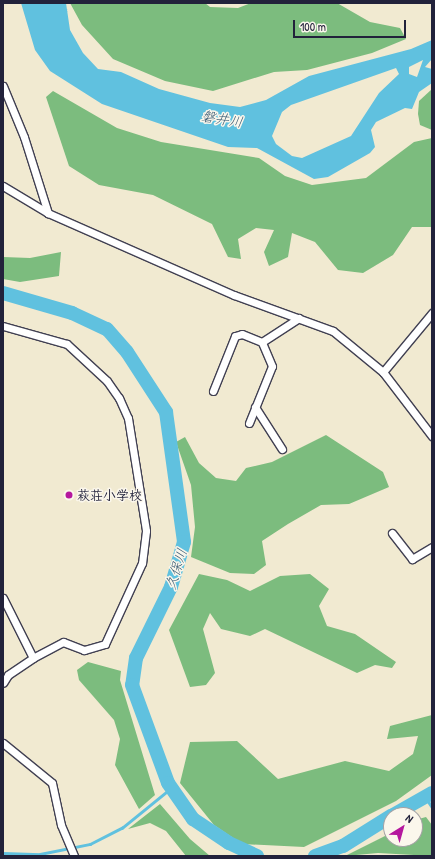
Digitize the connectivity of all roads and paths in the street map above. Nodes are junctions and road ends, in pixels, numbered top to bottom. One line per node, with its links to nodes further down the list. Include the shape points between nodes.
1 (3, 86): 3 (street, via 24,137)
2 (3, 186): 3 (street)
3 (48, 213): 5 (street, via 234,295)
4 (432, 313): 8 (street)
5 (299, 318): 7 (street); 8 (street, via 333,331)
6 (3, 326): 17 (street, via 67,344 107,381 119,398 128,418 146,531 142,564 105,644 84,650 63,642)
7 (262, 342): 9 (street, via 242,334 235,336); 10 (street, via 272,366)
8 (383, 372): 12 (street)
9 (213, 391)
10 (255, 407): 11 (street); 13 (street)
11 (249, 423)
12 (432, 436)
13 (282, 449)
14 (392, 533): 15 (street, via 412,559)
15 (432, 547)
16 (3, 598): 17 (street)
17 (33, 658): 18 (street)
18 (3, 683)
19 (3, 743): 20 (street, via 52,783 61,825)
20 (74, 856)

